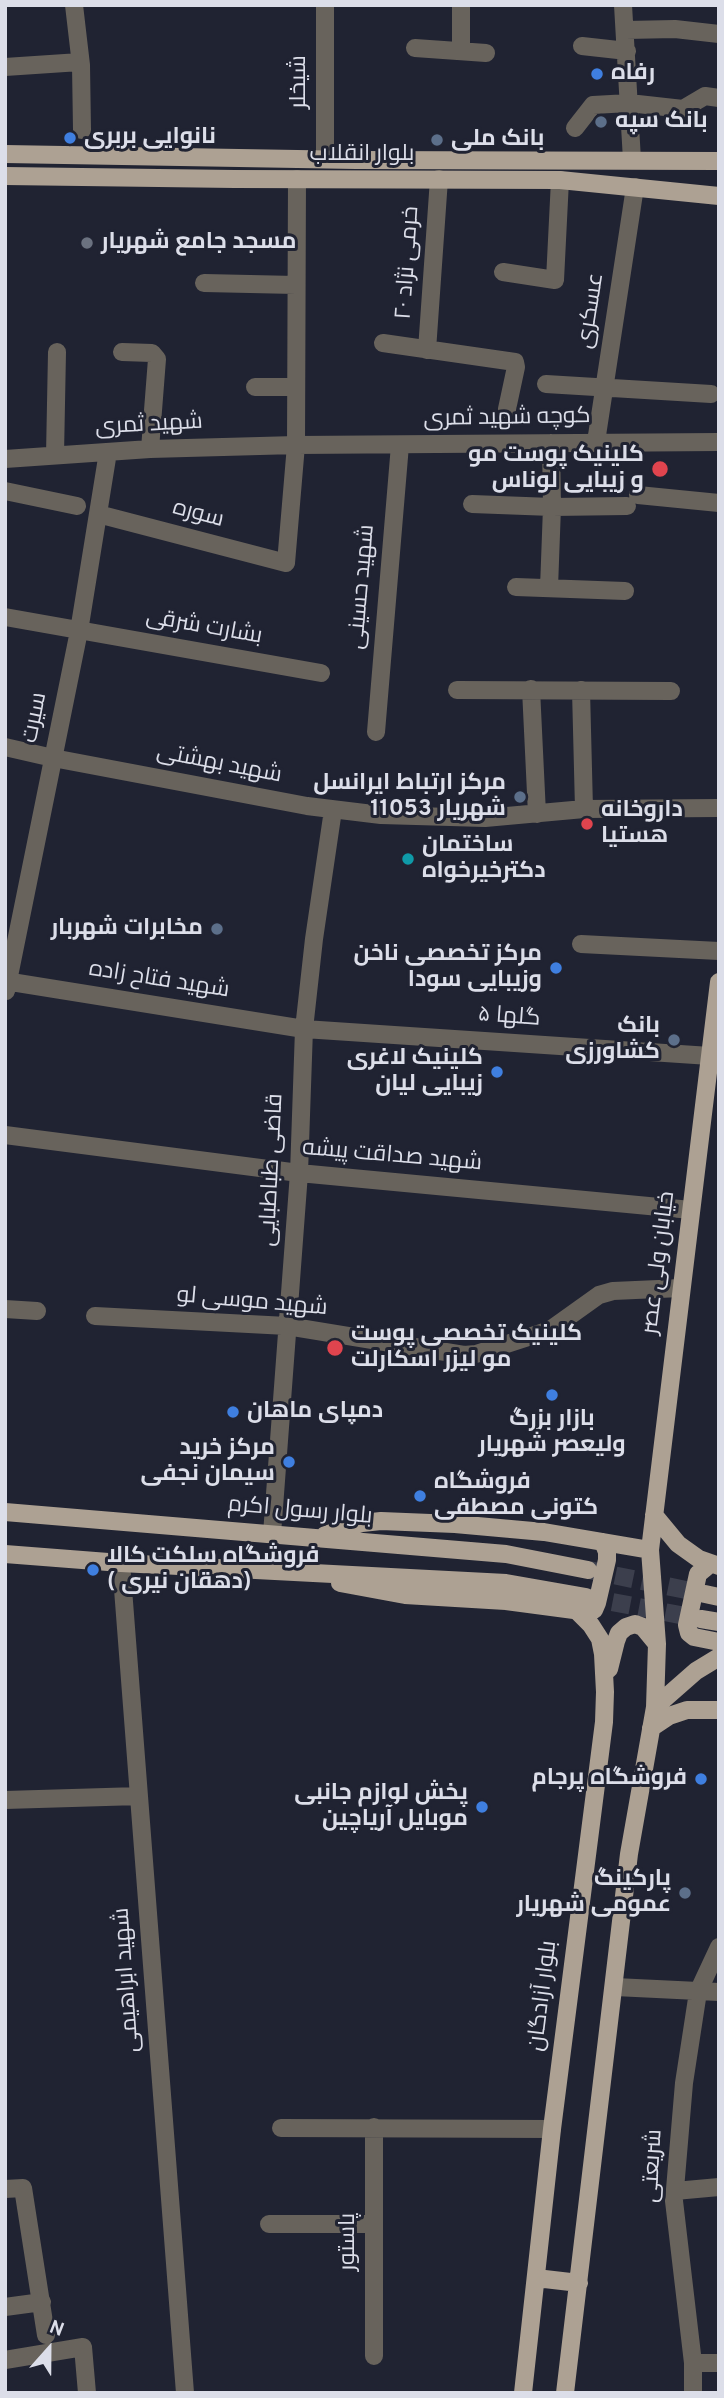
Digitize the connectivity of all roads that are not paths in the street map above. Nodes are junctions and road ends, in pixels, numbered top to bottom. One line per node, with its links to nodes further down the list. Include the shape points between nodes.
1 (74, 5): 12 (street)
2 (325, 5): 20 (street, شیخلر)
3 (461, 5): 9 (street)
4 (623, 5): 5 (street)
5 (626, 30): 6 (street); 10 (street)
6 (719, 34)
7 (582, 46): 10 (street)
8 (415, 48): 9 (street)
9 (461, 50): 11 (street)
10 (627, 51): 15 (street)
11 (486, 53)
12 (80, 62): 13 (street); 17 (street)
13 (5, 66)
14 (719, 98): 15 (street, via 705,96 683,109)
15 (629, 103): 16 (street, via 593,105); 21 (street)
16 (575, 128)
17 (82, 131)
18 (5, 154): 19 (main road, بلوار انقلاب)
19 (128, 156): 20 (main road, بلوار انقلاب); 24 (main road)
20 (325, 159): 21 (main road, بلوار انقلاب)
21 (632, 160): 22 (main road, بلوار انقلاب)
22 (719, 161)
23 (5, 176): 24 (main road, بلوار انقلاب)
24 (129, 178): 25 (main road, بلوار انقلاب)
25 (297, 179): 26 (main road, بلوار انقلاب); 32 (street)
26 (439, 179): 27 (main road, بلوار انقلاب); 34 (street, خرمی نژاد ۲۰)
27 (560, 180): 28 (main road, بلوار انقلاب); 30 (street, via 555,279)
28 (635, 187): 29 (main road, بلوار انقلاب); 40 (street, عسکری)
29 (719, 196)
30 (503, 272)
31 (204, 284): 32 (street)
32 (296, 285): 39 (street)
33 (383, 343): 34 (street)
34 (427, 350): 42 (street, via 515,362)
35 (57, 352): 50 (street)
36 (122, 352): 48 (street, via 152,353 157,359)
37 (546, 384): 40 (street)
38 (255, 387): 39 (street)
39 (296, 387): 46 (street)
40 (605, 388): 41 (street); 43 (street, عسکری)
41 (711, 394)
42 (507, 409)
43 (596, 442): 44 (street, کوچه شهید ثمری); 45 (street, کوچه شهید ثمری)
44 (719, 442)
45 (551, 443): 47 (street, کوچه شهید ثمری); 56 (street)
46 (296, 444): 47 (street, کوچه شهید ثمری); 48 (street, شهید ثمری); 57 (street, سوره, via 286,563)
47 (400, 445): 68 (street, شهید حسینی)
48 (150, 449): 49 (street, شهید ثمری)
49 (108, 452): 50 (street, شهید ثمری); 57 (street, سیرت)
50 (55, 455): 51 (street, شهید ثمری)
51 (5, 459)
52 (5, 491): 55 (street)
53 (719, 503): 56 (street, via 633,500)
54 (472, 504): 56 (street)
55 (77, 506)
56 (552, 507): 59 (street)
57 (98, 513): 62 (street, سیرت)
58 (516, 587): 59 (street)
59 (549, 588): 60 (street)
60 (625, 591)
61 (5, 617): 62 (street, بشارت شرقی)
62 (79, 631): 63 (street, بشارت شرقی); 70 (street, سیرت)
63 (321, 673)
64 (531, 689): 65 (street); 66 (street); 74 (street)
65 (457, 690)
66 (581, 690): 67 (street); 72 (street)
67 (671, 691)
68 (376, 732)
69 (5, 747): 70 (street, شهید بهشتی)
70 (53, 758): 73 (street, شهید بهشتی); 78 (street, سیرت)
71 (719, 808): 72 (street, شهید بهشتی)
72 (584, 809): 74 (street, شهید بهشتی)
73 (333, 810): 74 (street, شهید بهشتی, via 434,818); 79 (street, قاضی طباطبایی)
74 (537, 814)
75 (581, 944): 76 (street)
76 (719, 951)
77 (719, 982): 80 (main road, خیابان ولی عصر)
78 (6, 985): 79 (street, شهید فتاح زاده)
79 (304, 1029): 80 (street, گلها ۵); 82 (street, قاضی طباطبایی)
80 (714, 1044): 83 (main road, خیابان ولی عصر)
81 (5, 1135): 82 (street, شهید صداقت پیشه)
82 (299, 1173): 83 (street, شهید صداقت پیشه); 88 (street, قاضی طباطبایی)
83 (691, 1210): 84 (main road, خیابان ولی عصر)
84 (681, 1288): 88 (street, شهید موسی لو, via 599,1295 550,1330 476,1354); 90 (main road, خیابان ولی عصر)
85 (5, 1309): 86 (street)
86 (37, 1311)
87 (95, 1316): 88 (street, شهید موسی لو)
88 (287, 1326): 91 (street, قاضی طباطبایی)
89 (5, 1512): 91 (main road, بلوار رسول اکرم)
90 (654, 1514): 94 (main road, خیابان ولی عصر); 97 (main road, via 678,1544)
91 (272, 1534): 92 (main road, بلوار رسول اکرم)
92 (312, 1538): 93 (main road, via 381,1521 511,1528); 98 (main road, بلوار رسول اکرم, via 506,1554)
93 (604, 1542): 94 (main road); 99 (main road, via 607,1552 597,1603 589,1612)
94 (650, 1550): 101 (main road, خیابان ولی عصر)
95 (5, 1554): 96 (main road)
96 (121, 1563): 99 (main road, via 506,1583); 107 (street, شهید ابراهیمی)
97 (715, 1565): 100 (main road, via 698,1574 687,1625 695,1637)
98 (588, 1570)
99 (582, 1605): 103 (main road, بلوار آزادگان, via 600,1639)
100 (719, 1642)
101 (657, 1644): 103 (main road, via 635,1624 619,1633); 104 (main road)
102 (719, 1657): 104 (main road)
103 (606, 1692): 115 (main road, بلوار آزادگان)
104 (655, 1707): 106 (main road)
105 (719, 1710): 106 (main road, via 687,1710)
106 (651, 1728): 110 (main road, via 629,1854)
107 (139, 1796): 108 (street); 131 (street, شهید ابراهیمی)
108 (5, 1800)
109 (719, 1947): 111 (street, شریعتی)
110 (615, 1987): 111 (street); 122 (main road)
111 (698, 1992): 112 (street); 118 (street, شریعتی)
112 (719, 1992)
113 (374, 2127): 114 (street); 115 (street); 120 (street, پاستور)
114 (281, 2128)
115 (552, 2129): 121 (main road, بلوار آزادگان)
116 (719, 2187): 118 (street)
117 (14, 2188): 123 (street)
118 (674, 2190): 128 (street, شریعتی)
119 (269, 2224): 120 (street)
120 (373, 2224): 126 (street, پاستور)
121 (536, 2278): 122 (main road); 132 (main road, بلوار آزادگان)
122 (579, 2283): 133 (main road)
123 (42, 2302): 124 (street); 125 (street)
124 (5, 2307)
125 (46, 2335)
126 (374, 2356)
127 (5, 2360): 130 (street, via 83,2347)
128 (693, 2362): 129 (street); 134 (street, شریعتی)
129 (719, 2363)
130 (87, 2393)
131 (185, 2393)
132 (523, 2393)
133 (565, 2393)
134 (693, 2393)

